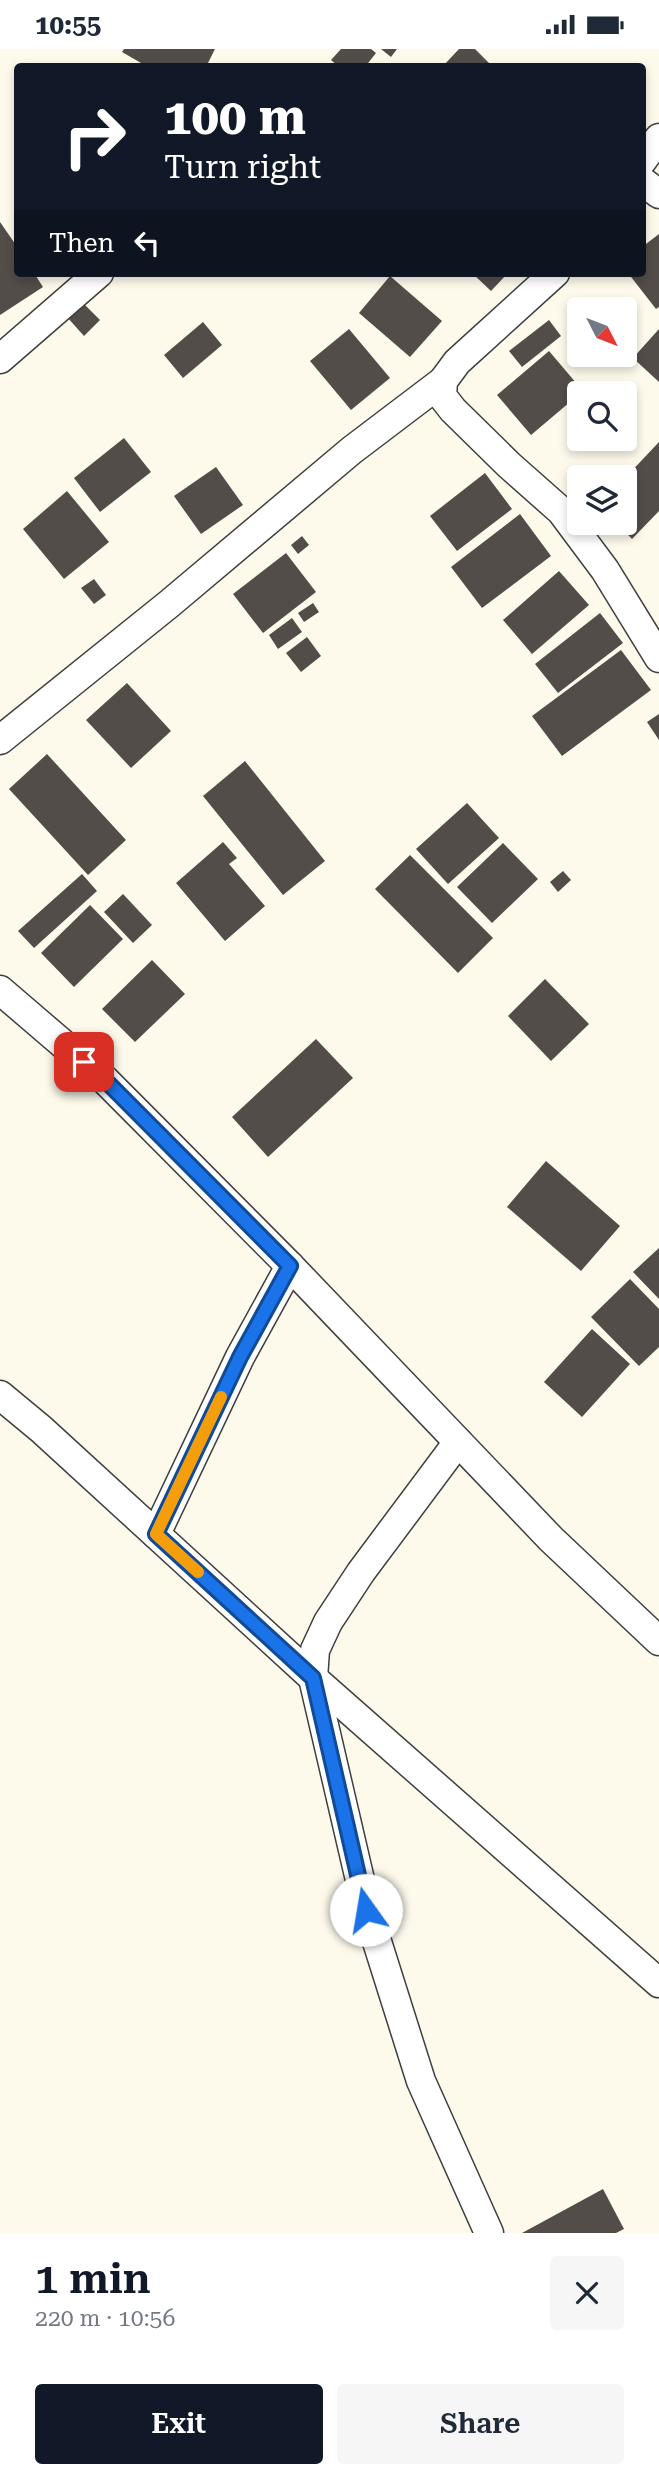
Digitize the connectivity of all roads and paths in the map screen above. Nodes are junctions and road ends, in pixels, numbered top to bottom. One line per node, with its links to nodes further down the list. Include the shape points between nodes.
1 (659, 138): 2 (street)
2 (646, 156)
3 (94, 277): 5 (street)
4 (551, 277): 6 (street, via 457,362)
5 (0, 359)
6 (443, 381): 7 (street, via 442,397 453,410 561,510 605,570); 8 (street, via 352,450)
7 (659, 658)
8 (0, 740)
9 (0, 990): 10 (street, via 105,1080)
10 (290, 1266): 12 (street); 13 (street, via 240,1357)
11 (0, 1395): 13 (street)
12 (458, 1442): 14 (street, via 551,1539); 15 (street, via 328,1622 315,1650)
13 (156, 1534): 15 (street)
14 (659, 1640)
15 (313, 1678): 16 (street); 17 (street, via 366,1910 421,2081)
16 (659, 1983)
17 (489, 2233)

